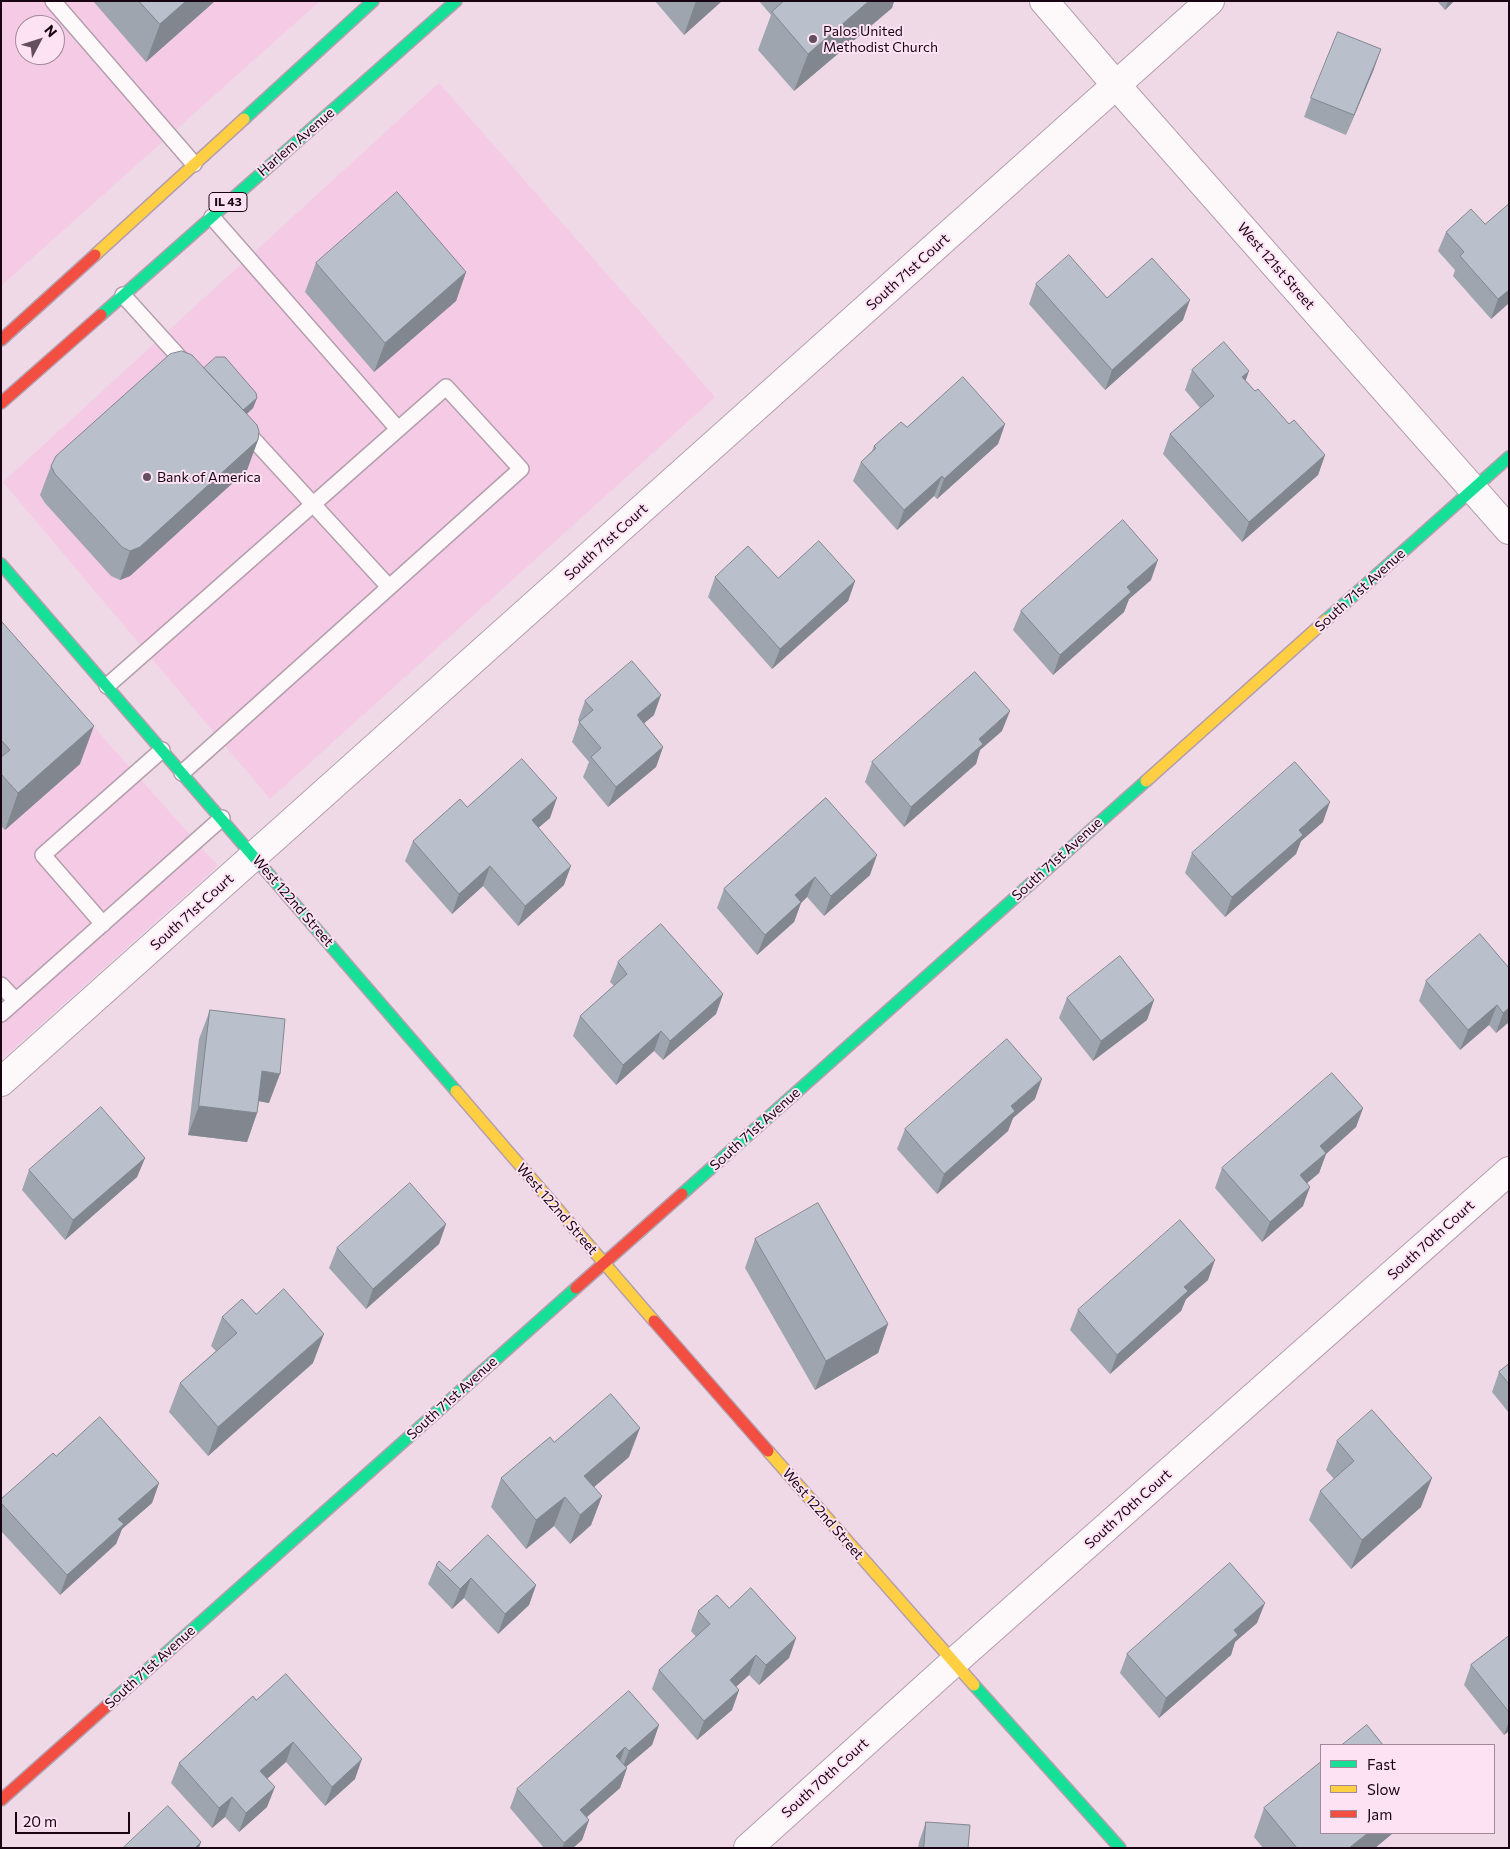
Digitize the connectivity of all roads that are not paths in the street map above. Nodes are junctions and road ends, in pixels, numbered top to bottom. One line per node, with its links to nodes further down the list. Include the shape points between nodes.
1 (53, 1): 7 (lane)
2 (372, 1): 7 (street)
3 (456, 1): 8 (street, Harlem Avenue / IL 43)
4 (1044, 1): 6 (street, West 121st Street)
5 (1210, 1): 6 (street, South 71st Court)
6 (1116, 85): 16 (street, West 121st Street); 25 (street, South 71st Court)
7 (194, 164): 10 (street)
8 (212, 217): 9 (street, Harlem Avenue / IL 43); 14 (lane)
9 (123, 295): 11 (lane); 12 (street, Harlem Avenue / IL 43)
10 (1, 340)
11 (201, 382)
12 (1, 403)
13 (234, 418): 17 (lane)
14 (398, 429): 17 (lane); 20 (lane, via 446,387 520,470)
15 (1509, 457): 16 (street, South 71st Avenue)
16 (1473, 490): 18 (street, West 121st Street); 32 (street, South 71st Avenue)
17 (312, 505): 20 (lane); 21 (lane)
18 (1509, 530)
19 (1, 564): 21 (street, West 122nd Street)
20 (389, 588): 23 (lane)
21 (107, 686): 22 (street, West 122nd Street)
22 (162, 750): 23 (street, West 122nd Street); 26 (lane, via 43,855)
23 (182, 773): 24 (street, West 122nd Street)
24 (222, 818): 25 (street, West 122nd Street); 26 (lane)
25 (255, 856): 30 (street, South 71st Court); 32 (street, West 122nd Street)
26 (103, 924): 28 (lane)
27 (1, 985): 28 (lane)
28 (16, 1001): 29 (lane)
29 (1, 1014)
30 (1, 1082)
31 (1509, 1171): 33 (street, South 70th Court)
32 (604, 1263): 33 (street, West 122nd Street); 34 (street, South 71st Avenue)
33 (953, 1663): 35 (street, South 70th Court); 36 (street, West 122nd Street)
34 (1, 1800)
35 (748, 1848)
36 (1120, 1848)

